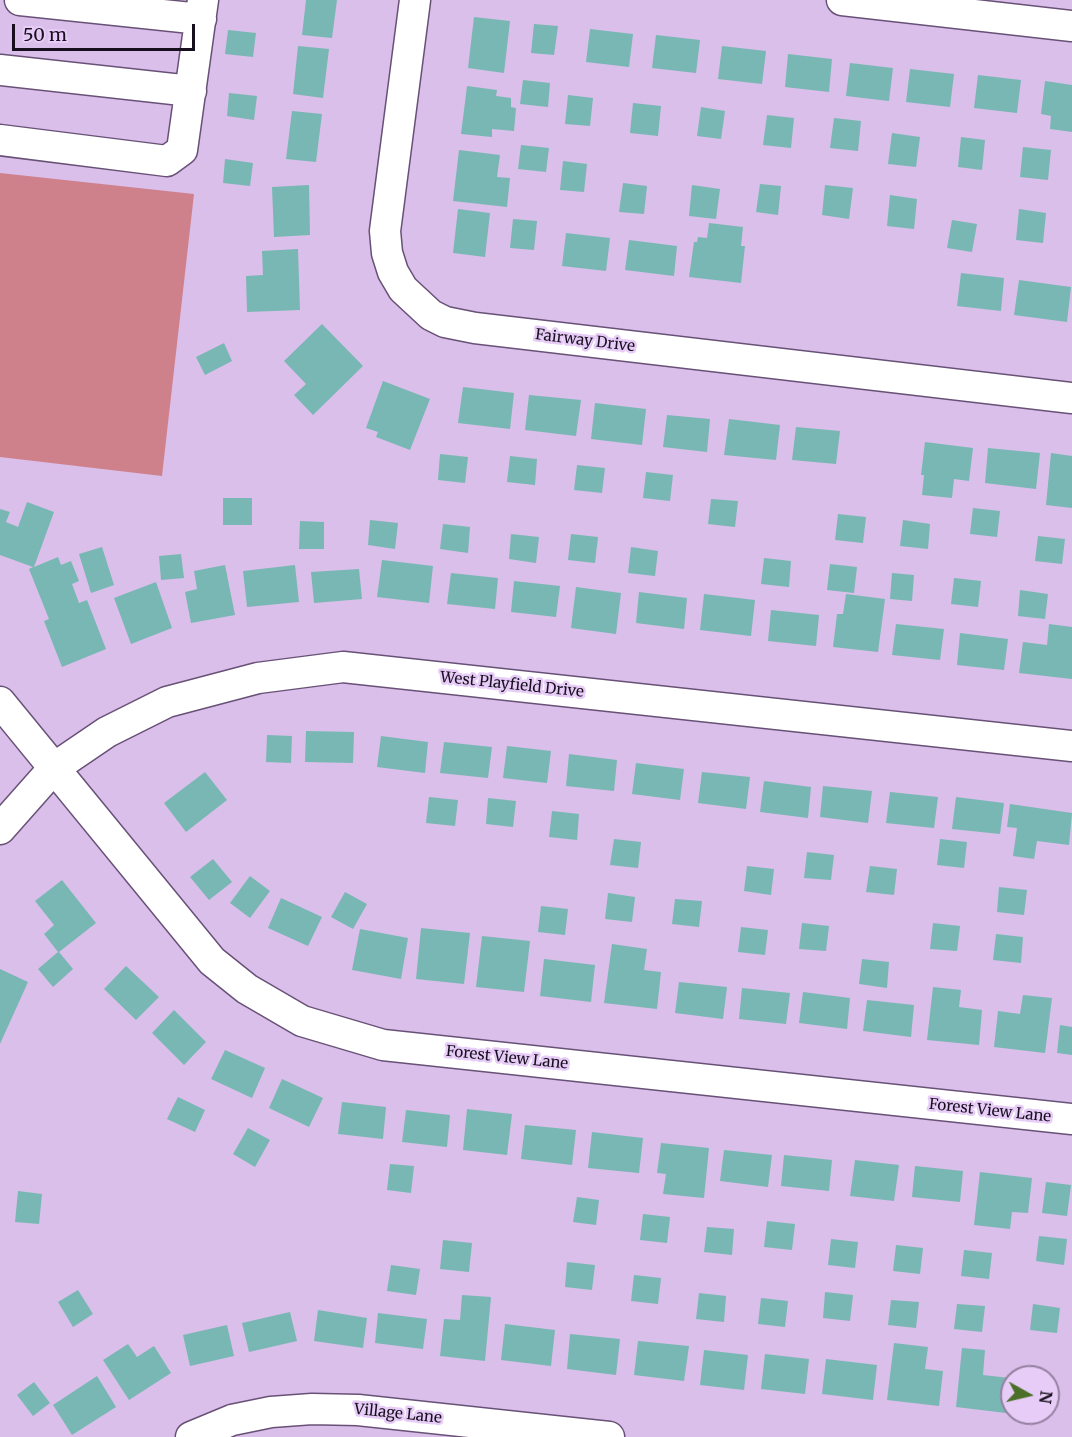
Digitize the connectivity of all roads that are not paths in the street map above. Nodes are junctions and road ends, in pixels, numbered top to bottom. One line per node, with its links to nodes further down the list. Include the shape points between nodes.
1 (20, 0): 4 (street)
2 (415, 0): 10 (street, Fairway Drive, via 385,231 393,272 403,289 431,315 467,327)
3 (842, 0): 6 (street)
4 (96, 4): 5 (street)
5 (202, 10): 8 (street)
6 (1072, 26)
7 (0, 70): 8 (street)
8 (191, 91): 9 (street, via 182,150 167,161)
9 (0, 140)
10 (1072, 398)
11 (0, 702): 13 (street, Forest View Lane)
12 (1072, 746): 13 (street, West Playfield Drive, via 343,667 258,678 167,702 107,732)
13 (54, 768): 14 (street, West Playfield Drive); 15 (street, Forest View Lane, via 212,961 247,990 303,1021 383,1045)
14 (0, 829)
15 (1072, 1119)
16 (191, 1437): 17 (street, Village Lane, via 232,1420 312,1409 358,1410)
17 (609, 1437)

